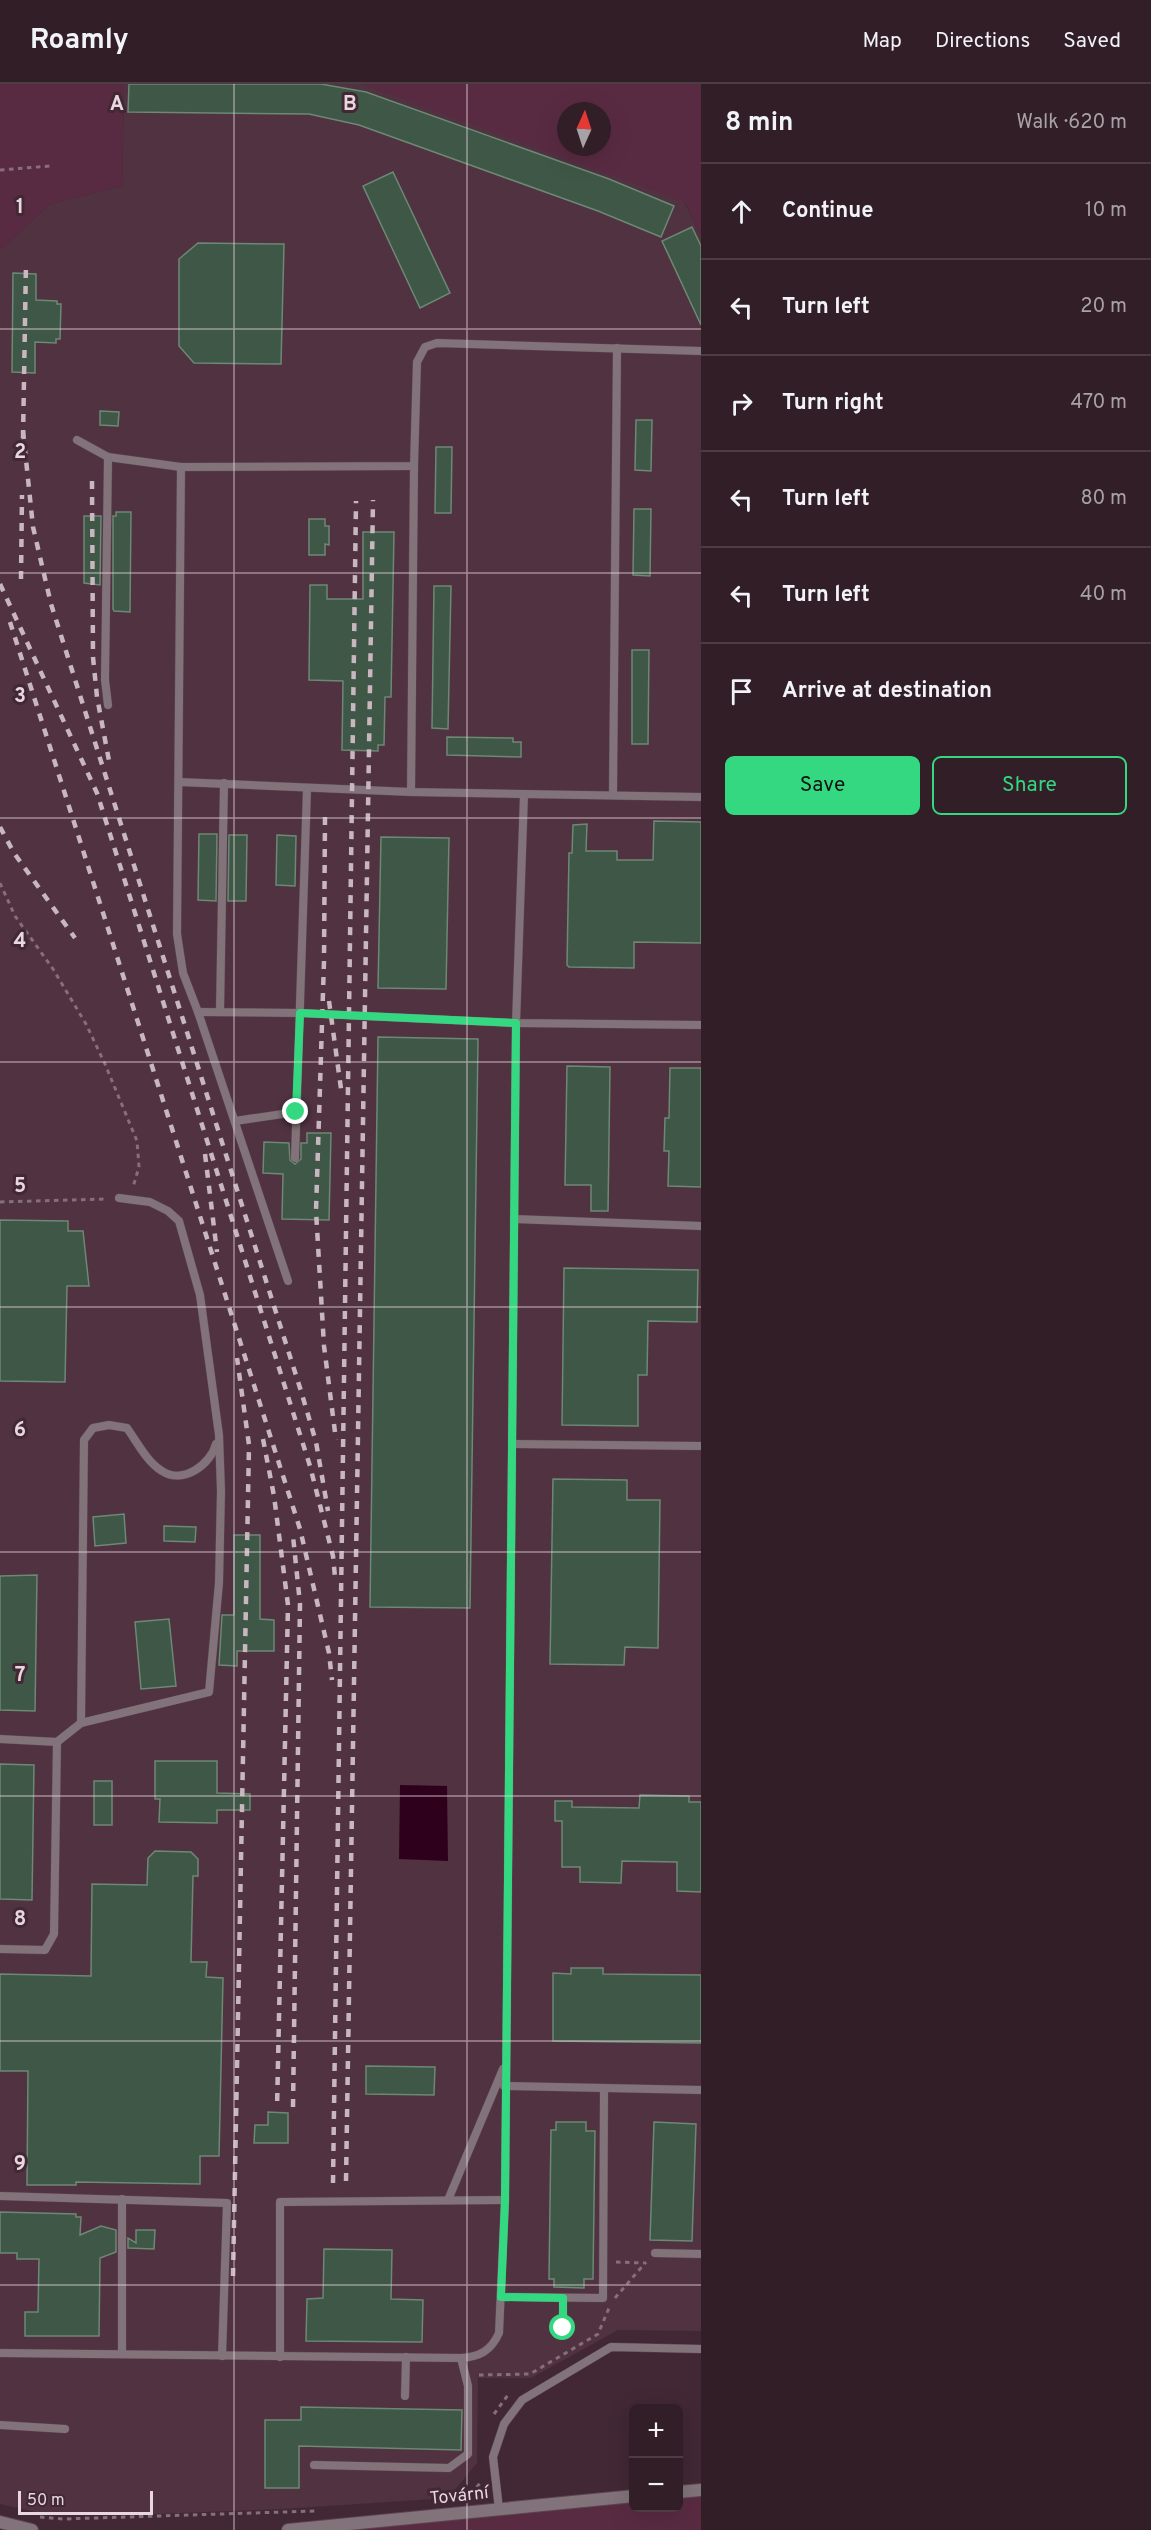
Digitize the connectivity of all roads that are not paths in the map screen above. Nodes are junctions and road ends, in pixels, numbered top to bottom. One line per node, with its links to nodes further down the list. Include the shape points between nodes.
1 (617, 348): 2 (lane); 5 (lane, via 437,343 425,347 417,362); 12 (lane)
2 (701, 351)
3 (77, 440): 4 (lane)
4 (108, 458): 6 (lane); 7 (lane)
5 (414, 466): 6 (lane); 11 (lane)
6 (181, 467): 8 (lane)
7 (108, 705)
8 (179, 782): 9 (lane); 16 (lane, via 177,934 183,973)
9 (224, 783): 10 (lane); 15 (lane)
10 (307, 789): 11 (lane); 17 (lane)
11 (411, 792): 13 (lane)
12 (613, 794): 13 (lane); 14 (lane)
13 (524, 795): 18 (lane)
14 (701, 797)
15 (220, 1011): 16 (lane); 17 (lane)
16 (198, 1012): 21 (lane)
17 (300, 1013): 18 (lane); 20 (lane)
18 (516, 1023): 19 (lane); 24 (lane)
19 (701, 1025)
20 (296, 1112): 21 (lane); 22 (lane)
21 (235, 1121): 26 (lane)
22 (295, 1158)
23 (119, 1198): 27 (lane, via 150,1202 179,1221 200,1295)
24 (514, 1219): 25 (lane); 28 (lane)
25 (701, 1226)
26 (288, 1281)
27 (219, 1435): 30 (lane, via 219,1583 209,1692); 30 (lane, via 214,1453 200,1468 182,1474 163,1473 127,1428 93,1428 84,1440)
28 (512, 1444): 29 (lane); 34 (lane)
29 (701, 1446)
30 (81, 1723): 32 (lane)
31 (0, 1739): 32 (lane)
32 (57, 1742): 33 (lane, via 54,1934 45,1950)
33 (0, 1949)
34 (505, 2064): 35 (lane); 40 (lane)
35 (504, 2086): 36 (lane); 41 (lane)
36 (604, 2088): 37 (lane); 45 (lane, via 603,2298)
37 (701, 2090)
38 (0, 2196): 39 (lane)
39 (122, 2199): 49 (lane); 50 (lane, via 227,2203)
40 (448, 2200): 41 (lane); 51 (lane, via 280,2202)
41 (505, 2200): 44 (lane)
42 (655, 2253): 43 (lane)
43 (701, 2254)
44 (501, 2297): 45 (lane); 53 (lane, via 495,2343 476,2357)
45 (563, 2298): 46 (lane)
46 (563, 2328)
47 (701, 2349): 61 (lane, via 611,2347 522,2400 504,2424 493,2457)
48 (0, 2353): 49 (lane)
49 (122, 2354): 50 (lane)
50 (222, 2356): 51 (lane)
51 (280, 2357): 52 (lane)
52 (406, 2358): 53 (lane); 54 (lane)
53 (461, 2358): 57 (lane, via 468,2386 468,2454 459,2461 449,2468)
54 (405, 2397)
55 (0, 2425): 56 (lane)
56 (65, 2429)
57 (314, 2465)
58 (701, 2490): 59 (street)
59 (683, 2492)
60 (629, 2496): 61 (street, Tovární)
61 (499, 2510): 64 (street, Tovární)
62 (0, 2522): 63 (street)
63 (32, 2530)
64 (288, 2530)

